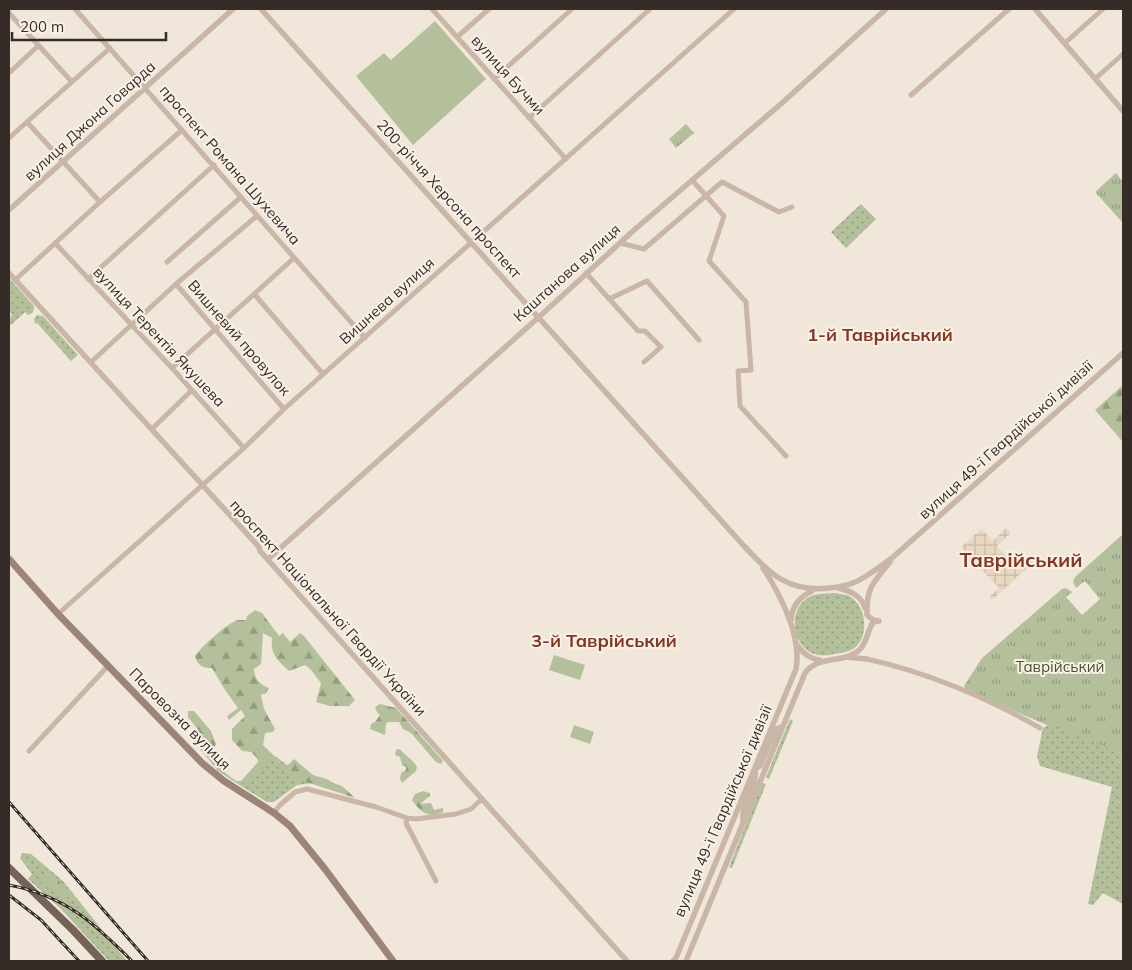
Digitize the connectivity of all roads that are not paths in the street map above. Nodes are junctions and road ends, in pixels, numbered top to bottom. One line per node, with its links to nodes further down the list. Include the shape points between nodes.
1 (75, 9): 17 (street, проспект Романа Шухевича)
2 (232, 9): 23 (street, вулиця Джона Говарда)
3 (261, 9): 40 (street, 200-річчя Херсона проспект)
4 (432, 9): 14 (street, вулиця Бучми)
5 (489, 9): 14 (street)
6 (572, 9): 21 (street)
7 (650, 9): 26 (street)
8 (734, 9): 30 (street, Вишнева вулиця)
9 (886, 9): 33 (street, Каштанова вулиця)
10 (1009, 9): 24 (street)
11 (1035, 9): 15 (street)
12 (1103, 9): 15 (street)
13 (9, 13): 16 (street)
14 (457, 37): 21 (street, вулиця Бучми)
15 (1065, 43): 20 (street)
16 (38, 46): 19 (street); 22 (street)
17 (110, 48): 22 (street); 23 (street, проспект Романа Шухевича)
18 (1123, 54): 20 (street)
19 (9, 73)
20 (1096, 78): 25 (street)
21 (494, 79): 26 (street, вулиця Бучми)
22 (72, 82): 27 (street)
23 (146, 88): 28 (street, проспект Романа Шухевича); 31 (street, вулиця Джона Говарда)
24 (911, 95)
25 (1123, 111)
26 (529, 118): 30 (street, вулиця Бучми)
27 (27, 122): 29 (street); 31 (street)
28 (182, 130): 32 (street, проспект Романа Шухевича); 36 (street)
29 (9, 138)
30 (566, 158): 40 (street, Вишнева вулиця)
31 (64, 162): 36 (street); 38 (street, вулиця Джона Говарда)
32 (214, 165): 35 (street, проспект Романа Шухевича); 47 (street)
33 (692, 180): 34 (street); 42 (street, Каштанова вулиця)
34 (706, 196): 37 (street, via 722,182 779,212); 42 (street, via 644,249); 66 (street, via 724,216 709,261 746,302 751,370 738,372 740,406)
35 (242, 197): 39 (street, проспект Романа Шухевича); 44 (street)
36 (100, 202): 41 (street)
37 (792, 207)
38 (9, 210)
39 (257, 216): 43 (street, проспект Романа Шухевича); 49 (street)
40 (472, 241): 52 (street, 200-річчя Херсона проспект); 55 (street, Вишнева вулиця)
41 (55, 243): 47 (street, вулиця Терентія Якушева); 48 (street)
42 (620, 243): 46 (street, Каштанова вулиця)
43 (294, 258): 50 (street); 55 (street, проспект Романа Шухевича)
44 (167, 262)
45 (9, 273): 48 (street, проспект Національної Гвардії України)
46 (586, 273): 51 (street); 52 (street, Каштанова вулиця)
47 (88, 279): 53 (street, вулиця Терентія Якушева)
48 (15, 280): 58 (street, проспект Національної Гвардії України)
49 (176, 284): 53 (street); 54 (street, Вишневий провулок)
50 (255, 295): 54 (street); 61 (street)
51 (609, 299): 56 (street, via 647,281); 59 (street, via 638,332 645,331 661,347)
52 (539, 318): 70 (street, Каштанова вулиця); 71 (street, 200-річчя Херсона проспект)
53 (132, 324): 58 (street); 60 (street, вулиця Терентія Якушева)
54 (214, 330): 60 (street); 63 (street, Вишневий провулок)
55 (365, 338): 61 (street, Вишнева вулиця)
56 (699, 340)
57 (1123, 353): 68 (street, вулиця 49-ї Гвардійської дивізії)
58 (91, 362): 64 (street, проспект Національної Гвардії України)
59 (644, 362)
60 (172, 368): 62 (street, вулиця Терентія Якушева)
61 (323, 374): 63 (street, Вишнева вулиця)
62 (192, 390): 64 (street); 65 (street, вулиця Терентія Якушева)
63 (284, 409): 65 (street, Вишнева вулиця)
64 (152, 429): 67 (street, проспект Національної Гвардії України)
65 (244, 448): 67 (street, Вишнева вулиця)
66 (786, 456)
67 (202, 485): 70 (street, проспект Національної Гвардії України); 74 (street, Вишнева вулиця)
68 (892, 558): 72 (street, via 863,578); 75 (street, via 870,586)
69 (9, 559): 74 (main road, Паровозна вулиця)
70 (268, 559): 88 (street, проспект Національної Гвардії України)
71 (759, 562): 73 (street, via 786,583); 76 (street, via 777,588)
72 (836, 588): 73 (street); 75 (street, via 858,596)
73 (814, 590): 76 (street, via 798,599 791,617)
74 (58, 614): 83 (main road, Паровозна вулиця)
75 (867, 614): 77 (street); 77 (street, via 879,621 873,622)
76 (791, 628): 78 (street)
77 (869, 630): 79 (street)
78 (794, 639): 82 (street, via 806,655); 87 (street, вулиця 49-ї Гвардійської дивізії, via 796,669)
79 (861, 648): 80 (street); 81 (street, via 861,655)
80 (843, 657): 81 (street); 82 (street)
81 (867, 659): 85 (street, via 897,665 955,688 1013,712)
82 (823, 660): 84 (street, вулиця 49-ї Гвардійської дивізії, via 804,673)
83 (108, 666): 86 (street); 89 (main road, Паровозна вулиця, via 202,763)
84 (781, 727): 87 (street, via 776,729 760,766); 91 (street, вулиця 49-ї Гвардійської дивізії)
85 (1040, 728)
86 (29, 751)
87 (755, 769): 91 (street, via 756,777 742,811); 94 (street, вулиця 49-ї Гвардійської дивізії)
88 (482, 799): 90 (street, via 471,809 456,814); 97 (street, проспект Національної Гвардії України)
89 (274, 813): 90 (street, via 295,792 307,789); 96 (main road, Паровозна вулиця, via 297,832)
90 (407, 818): 93 (street, via 406,823)
91 (744, 822): 100 (street, вулиця 49-ї Гвардійської дивізії)
92 (9, 868): 95 (main road)
93 (436, 881)
94 (693, 915): 98 (street, вулиця 49-ї Гвардійської дивізії); 99 (street, via 693,925)
95 (102, 961)
96 (392, 961)
97 (627, 961)
98 (673, 961)
99 (679, 961)
100 (686, 961)

